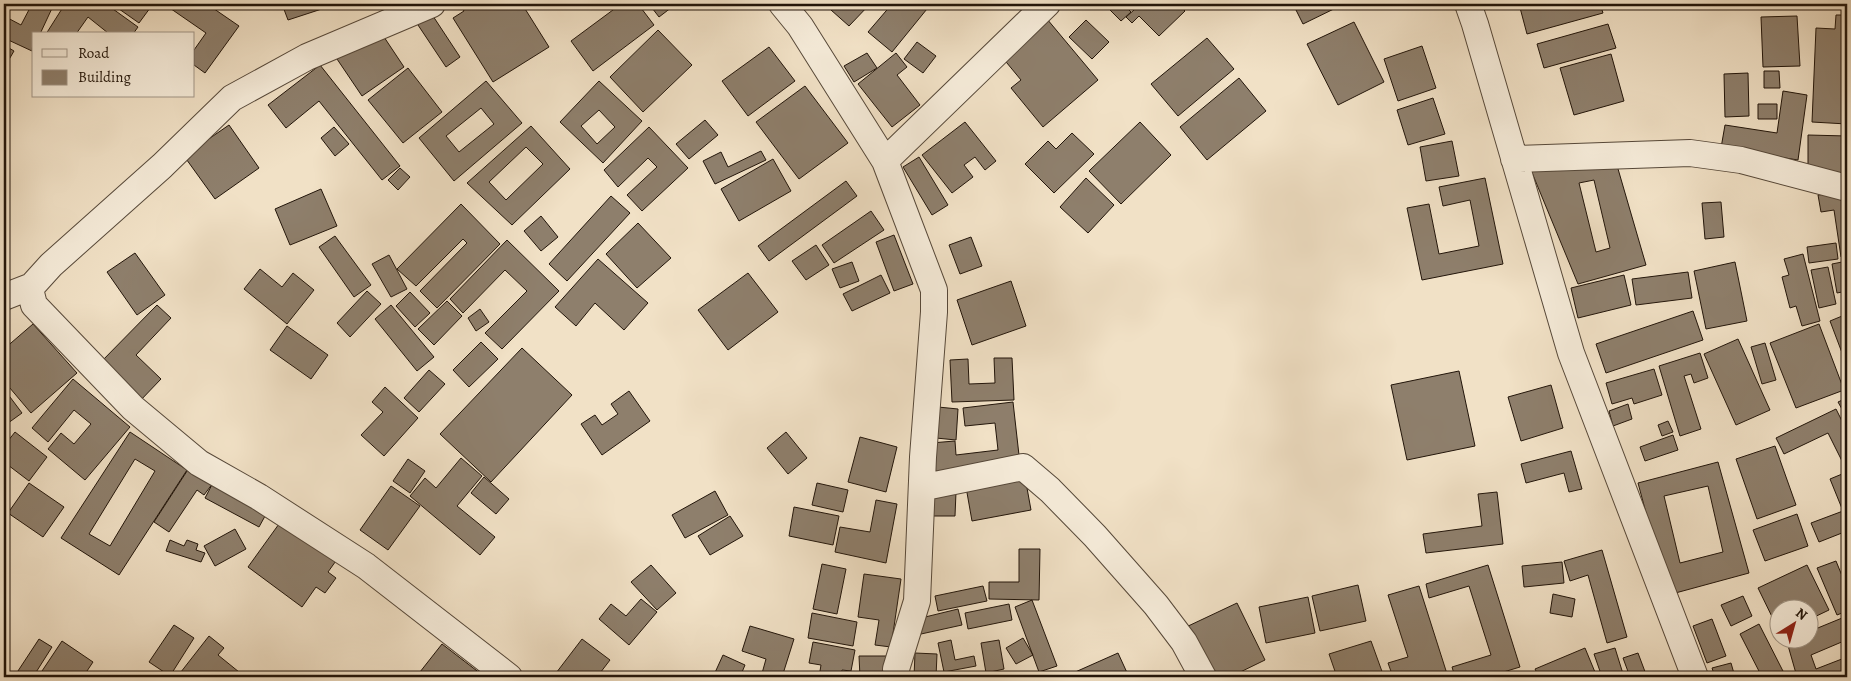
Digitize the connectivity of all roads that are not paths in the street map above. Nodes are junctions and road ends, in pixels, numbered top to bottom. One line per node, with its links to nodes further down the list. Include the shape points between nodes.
1 (432, 4): 8 (street, via 307,57 232,98)
2 (782, 4): 6 (street, via 800,26)
3 (1047, 4): 6 (street)
4 (1468, 4): 5 (street)
5 (1514, 159): 7 (street, via 1690,153 1741,160); 16 (street, via 1571,353)
6 (885, 161): 10 (street, via 934,290)
7 (1847, 188)
8 (32, 286): 9 (street); 13 (street, via 34,305 133,408 198,463 259,497 366,566)
9 (4, 297)
10 (928, 384): 11 (street); 12 (street)
11 (924, 457): 12 (street); 14 (street, via 917,601 896,668)
12 (925, 487): 15 (street, via 1023,467 1095,536 1156,605 1184,642)
13 (509, 677)
14 (898, 677)
15 (1203, 677)
16 (1695, 677)

